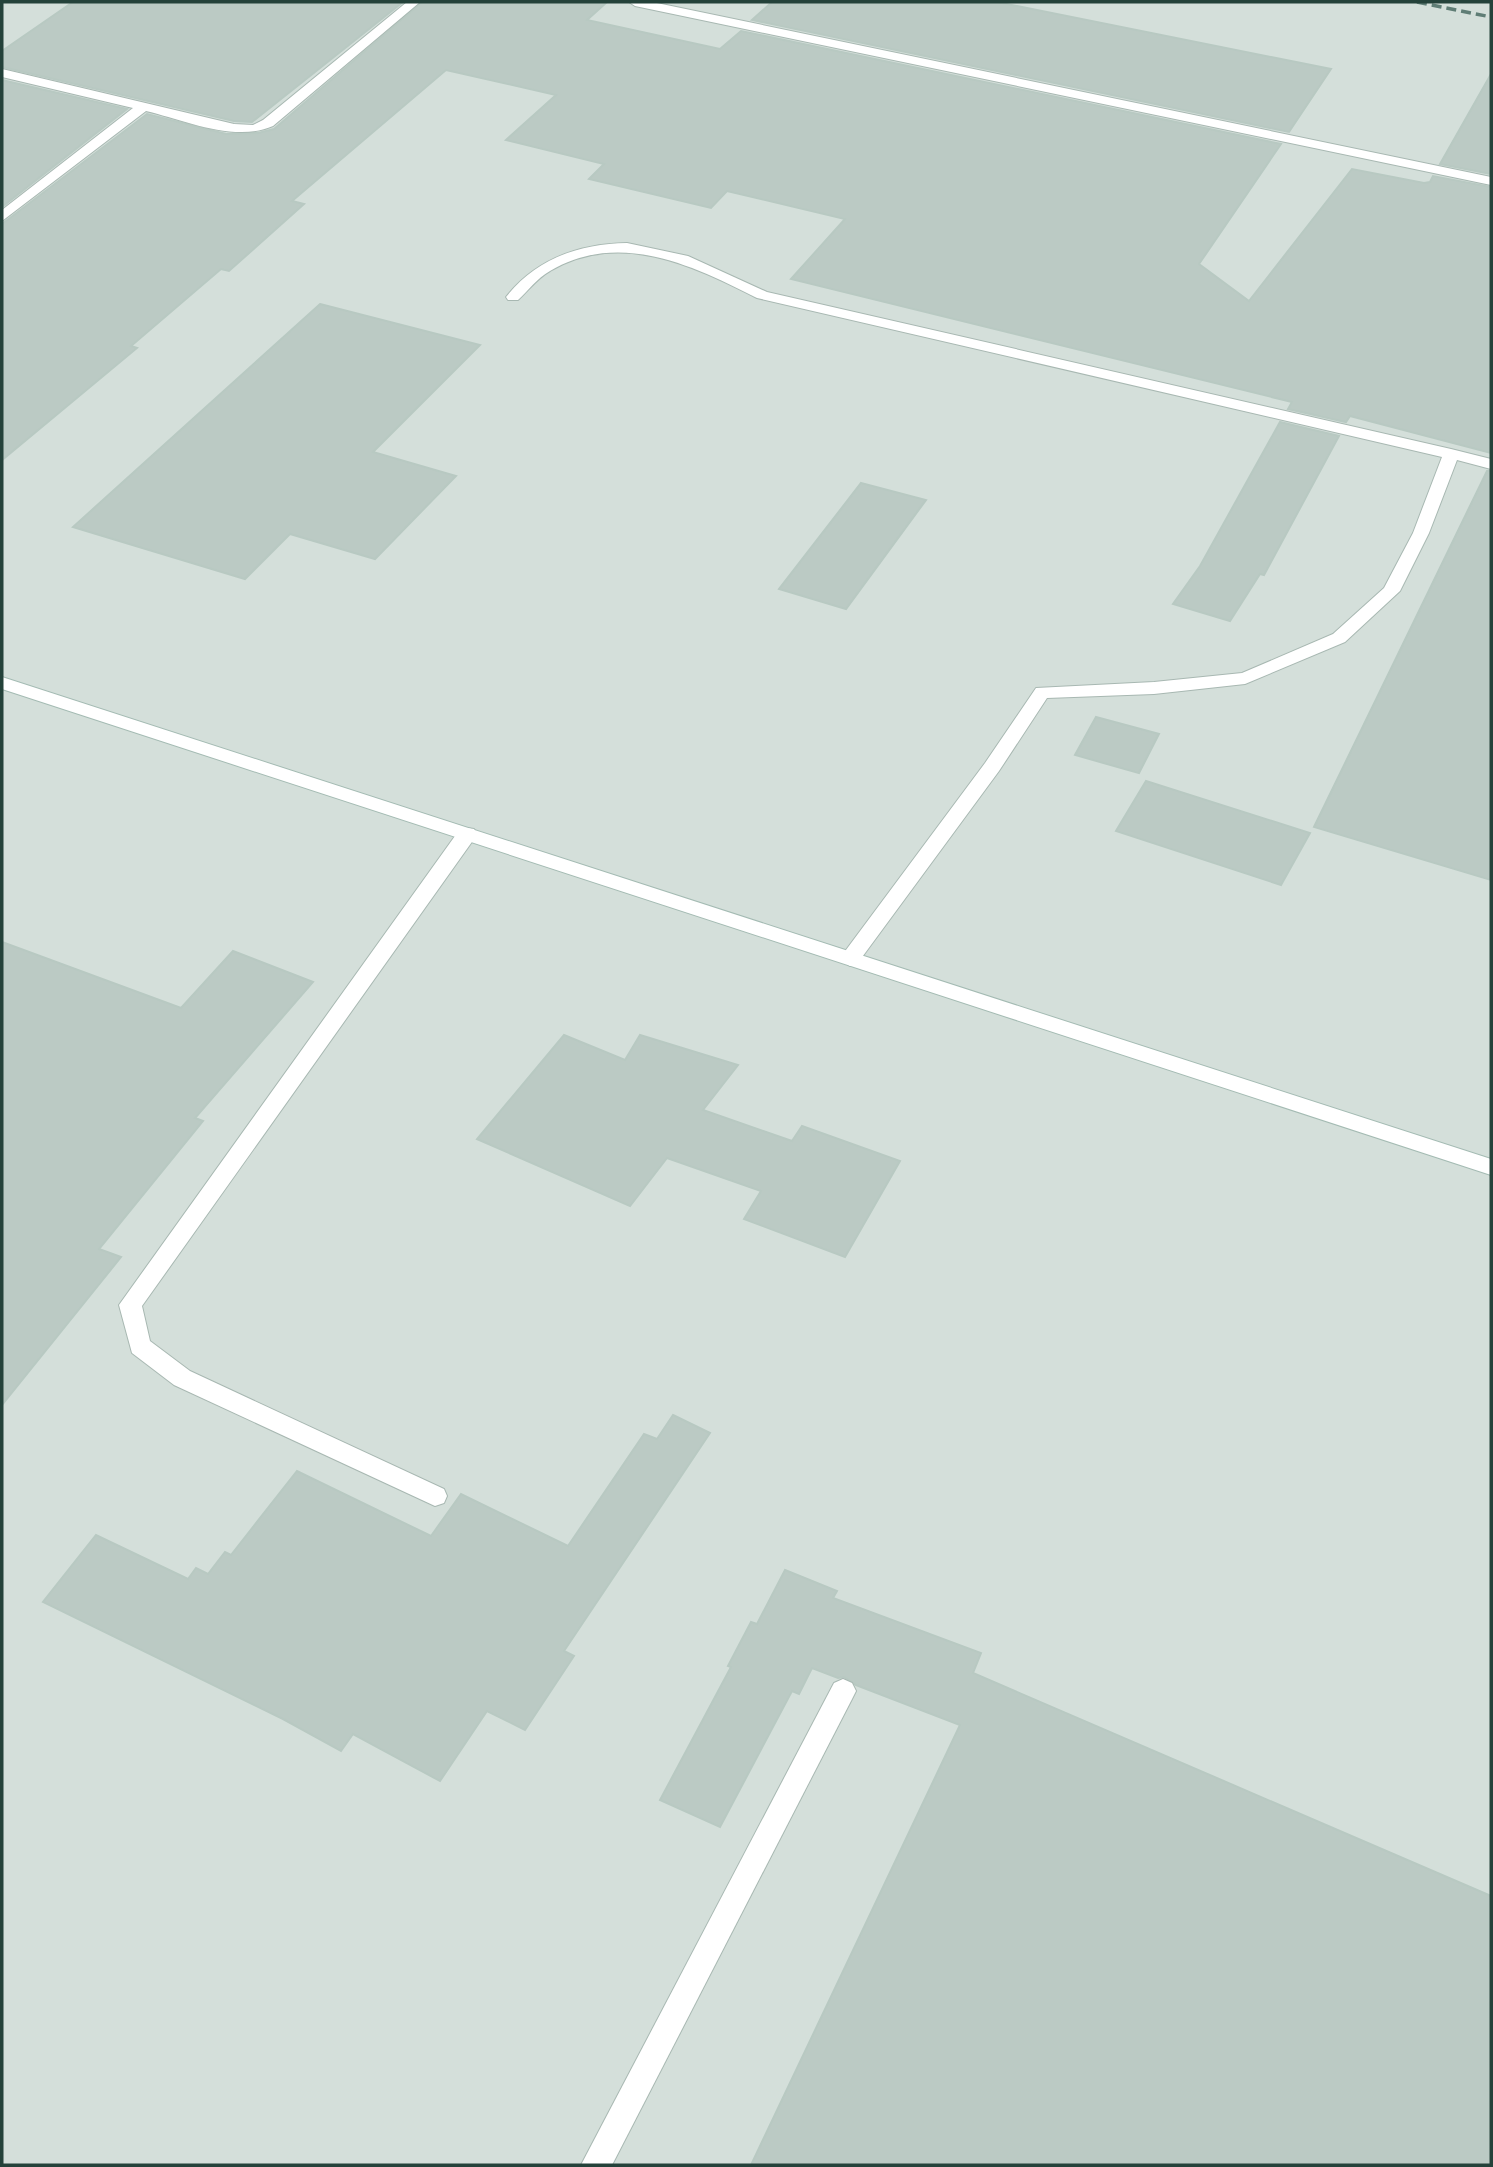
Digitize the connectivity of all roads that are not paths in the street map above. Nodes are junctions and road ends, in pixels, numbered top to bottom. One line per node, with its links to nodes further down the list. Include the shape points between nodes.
1 (414, 2): 4 (street, via 256,129)
2 (635, 2): 5 (street)
3 (2, 73): 4 (street)
4 (144, 106): 6 (street)
5 (1491, 181)
6 (2, 217)
7 (513, 297): 8 (street, via 543,269 580,251 618,244 656,250 704,265 762,295)
8 (1451, 454): 9 (street); 12 (street, via 1421,533 1391,591 1339,638 1245,678 1154,688 1042,692)
9 (1491, 464)
10 (2, 683): 11 (street)
11 (467, 834): 12 (street); 14 (street, via 130,1305 140,1346 182,1378)
12 (850, 959): 13 (street)
13 (1491, 1167)
14 (435, 1496)
15 (843, 1691): 16 (street)
16 (596, 2165)

